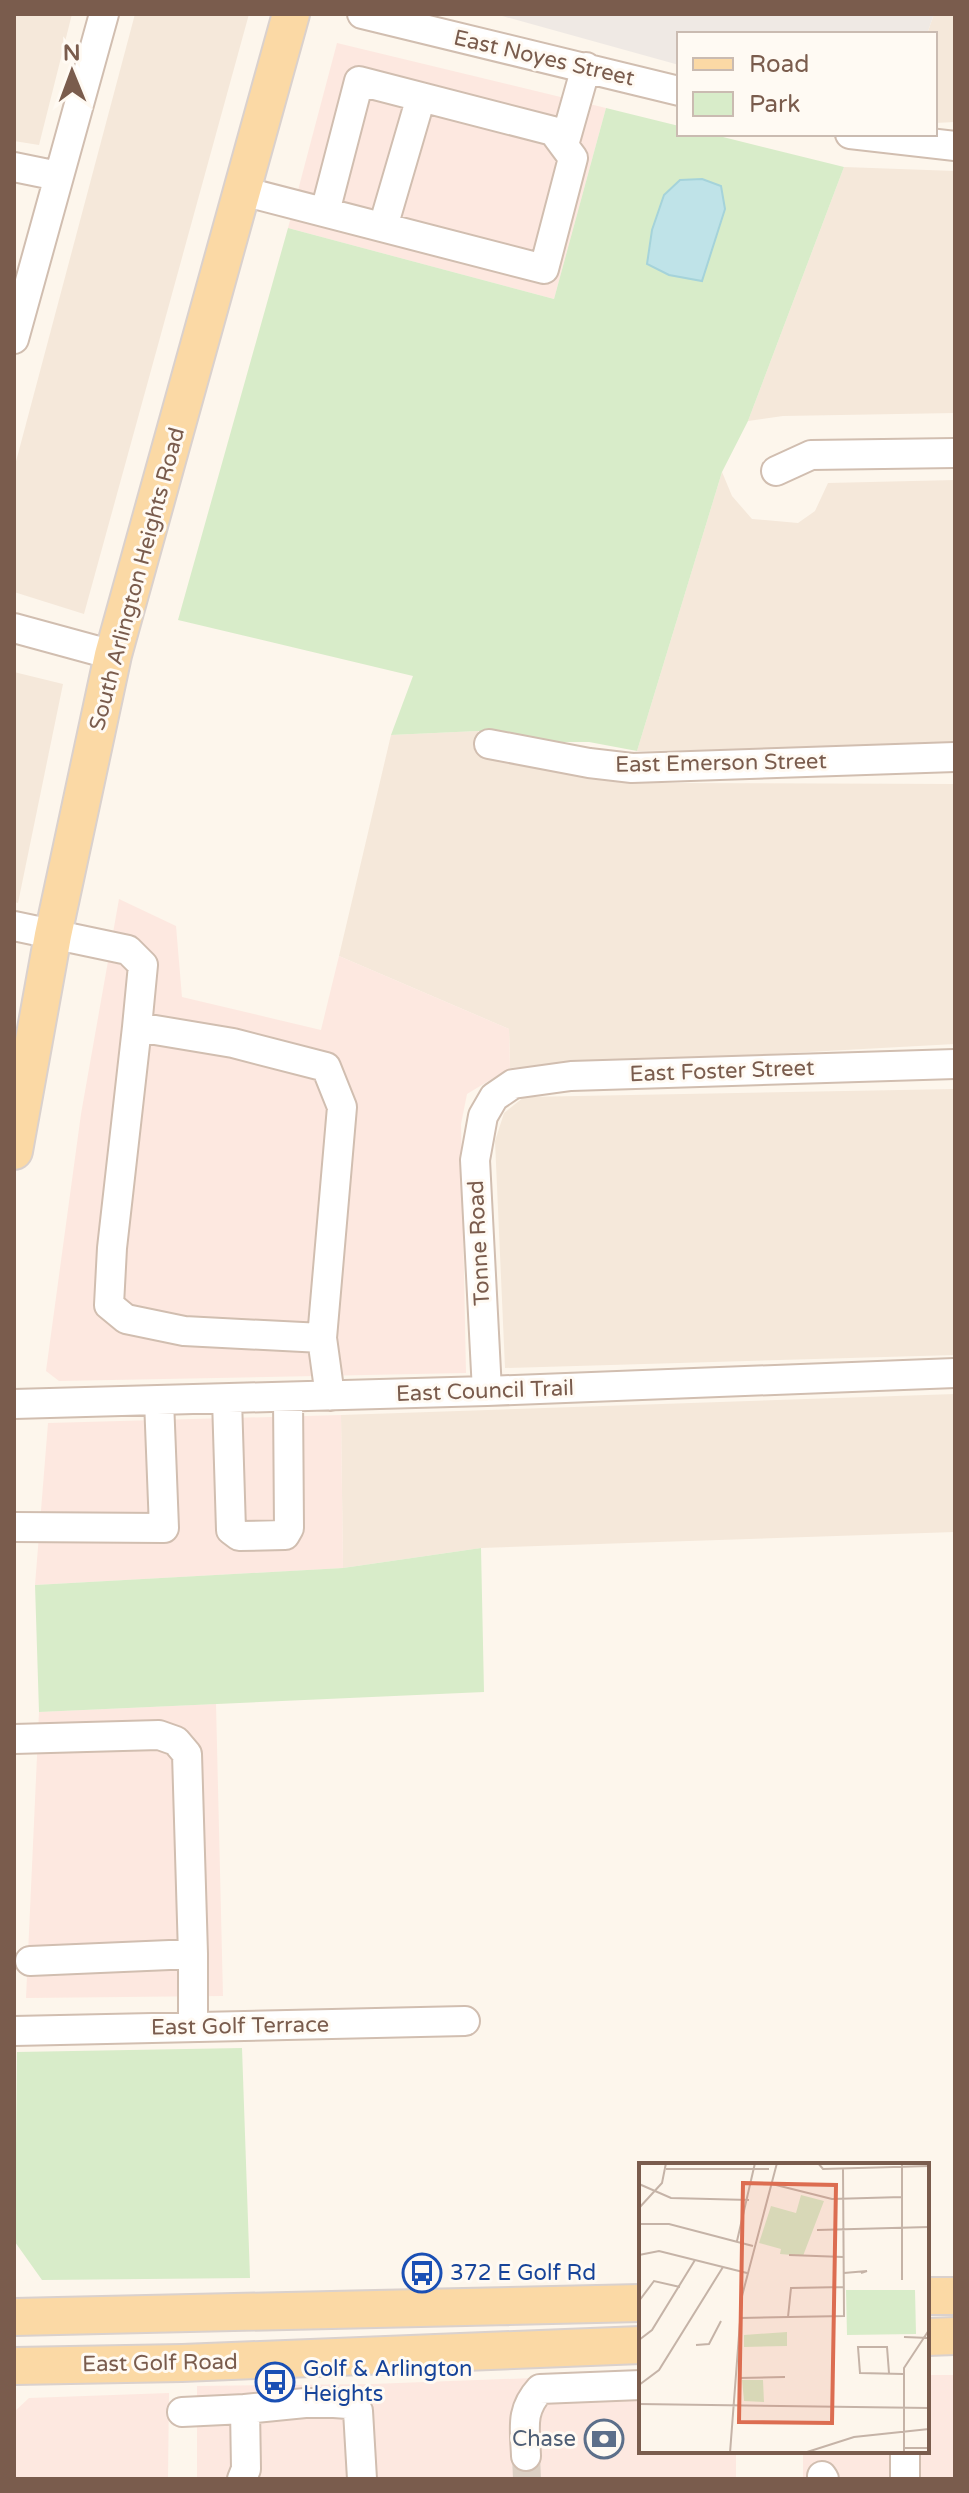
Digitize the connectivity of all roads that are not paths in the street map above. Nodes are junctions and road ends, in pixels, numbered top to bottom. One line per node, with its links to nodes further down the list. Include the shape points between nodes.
1 (104, 14): 12 (street)
2 (291, 14): 13 (main road, South Arlington Heights Road)
3 (362, 14): 4 (street, East Noyes Street)
4 (390, 18): 5 (street, East Noyes Street)
5 (586, 67): 6 (street, East Noyes Street); 9 (street)
6 (677, 90)
7 (421, 97): 9 (street, via 553,131); 14 (street, via 359,81); 15 (street)
8 (868, 136): 10 (street)
9 (564, 145): 15 (street, via 573,158 544,269)
10 (955, 146)
11 (14, 167): 12 (street)
12 (58, 176): 16 (street)
13 (242, 191): 14 (street); 20 (main road, South Arlington Heights Road)
14 (325, 212): 15 (street)
15 (383, 227)
16 (14, 339)
17 (955, 453): 18 (street, via 811,455)
18 (776, 471)
19 (14, 628): 20 (street)
20 (113, 655): 24 (main road, South Arlington Heights Road)
21 (489, 744): 22 (street, East Emerson Street, via 632,768)
22 (955, 757)
23 (14, 926): 24 (street)
24 (53, 935): 25 (street, via 128,950 143,965); 28 (main road, South Arlington Heights Road)
25 (137, 1027): 29 (street, via 233,1043 326,1067 342,1107); 29 (street, via 109,1305 126,1319 184,1331)
26 (955, 1064): 27 (street, East Foster Street, via 571,1076 513,1084)
27 (494, 1097): 31 (street, Tonne Road, via 483,1116 475,1160)
28 (14, 1151)
29 (322, 1338): 32 (street)
30 (955, 1373): 31 (street, East Council Trail)
31 (487, 1391): 32 (street, East Council Trail)
32 (330, 1396): 33 (street, East Council Trail)
33 (288, 1397): 34 (street, East Council Trail); 34 (street, via 285,1535 239,1536 231,1530)
34 (227, 1399): 35 (street, East Council Trail)
35 (159, 1400): 36 (street, East Council Trail); 37 (street, via 164,1528)
36 (14, 1404)
37 (14, 1527)
38 (14, 1739): 39 (street, via 159,1735 176,1741 187,1754)
39 (193, 1954): 40 (street); 42 (street)
40 (30, 1961)
41 (465, 2021): 42 (street, East Golf Terrace)
42 (193, 2027): 43 (street, East Golf Terrace)
43 (14, 2031)
44 (929, 2296): 45 (main road)
45 (955, 2296)
46 (639, 2303): 47 (main road)
47 (14, 2317)
48 (955, 2336): 49 (main road)
49 (929, 2337)
50 (639, 2345): 51 (main road, East Golf Road)
51 (301, 2359): 52 (main road, East Golf Road); 54 (street)
52 (14, 2366)
53 (639, 2385): 58 (street, via 540,2389 528,2402 525,2416)
54 (305, 2403): 55 (street); 60 (street, via 348,2404 358,2411)
55 (245, 2409): 56 (street); 59 (street)
56 (182, 2412)
57 (905, 2453): 61 (street)
58 (526, 2456)
59 (242, 2479)
60 (362, 2479)
61 (905, 2479)

